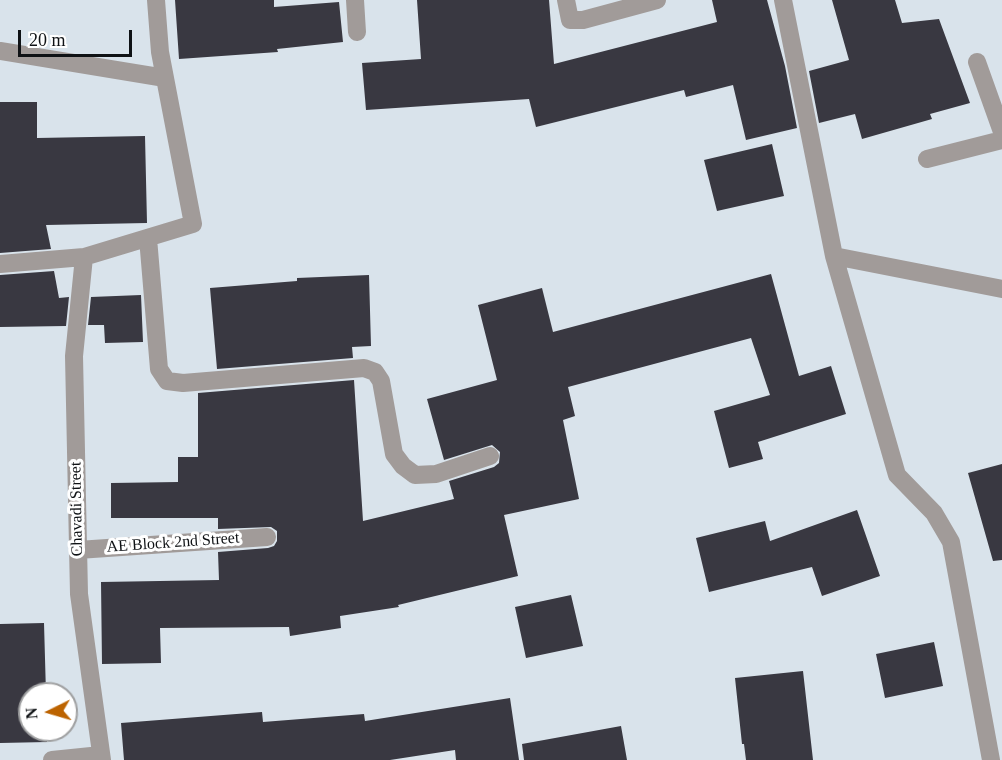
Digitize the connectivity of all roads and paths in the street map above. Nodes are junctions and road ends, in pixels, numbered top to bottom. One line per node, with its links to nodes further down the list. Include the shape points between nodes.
1 (156, 0): 9 (street)
2 (355, 0): 6 (street)
3 (567, 0): 4 (street, via 570,20 583,20)
4 (657, 0)
5 (783, 0): 14 (street)
6 (357, 32)
7 (0, 51): 9 (street)
8 (977, 62): 10 (street)
9 (165, 78): 13 (street, via 193,224)
10 (1002, 132)
11 (1002, 140): 12 (street)
12 (927, 159)
13 (147, 238): 15 (street); 18 (street, via 159,369 167,381 183,383 364,368 375,372 381,381 394,454 415,475 436,474)
14 (834, 256): 17 (street); 23 (street, via 897,475 934,513 951,542)
15 (84, 257): 16 (street); 20 (street, Chavadi Street, via 74,356)
16 (0, 264)
17 (1002, 289)
18 (490, 456)
19 (267, 537): 20 (street, AE Block 2nd Street)
20 (78, 550): 21 (street, Chavadi Street, via 79,594)
21 (102, 758): 22 (street)
22 (52, 760)
23 (991, 760)

